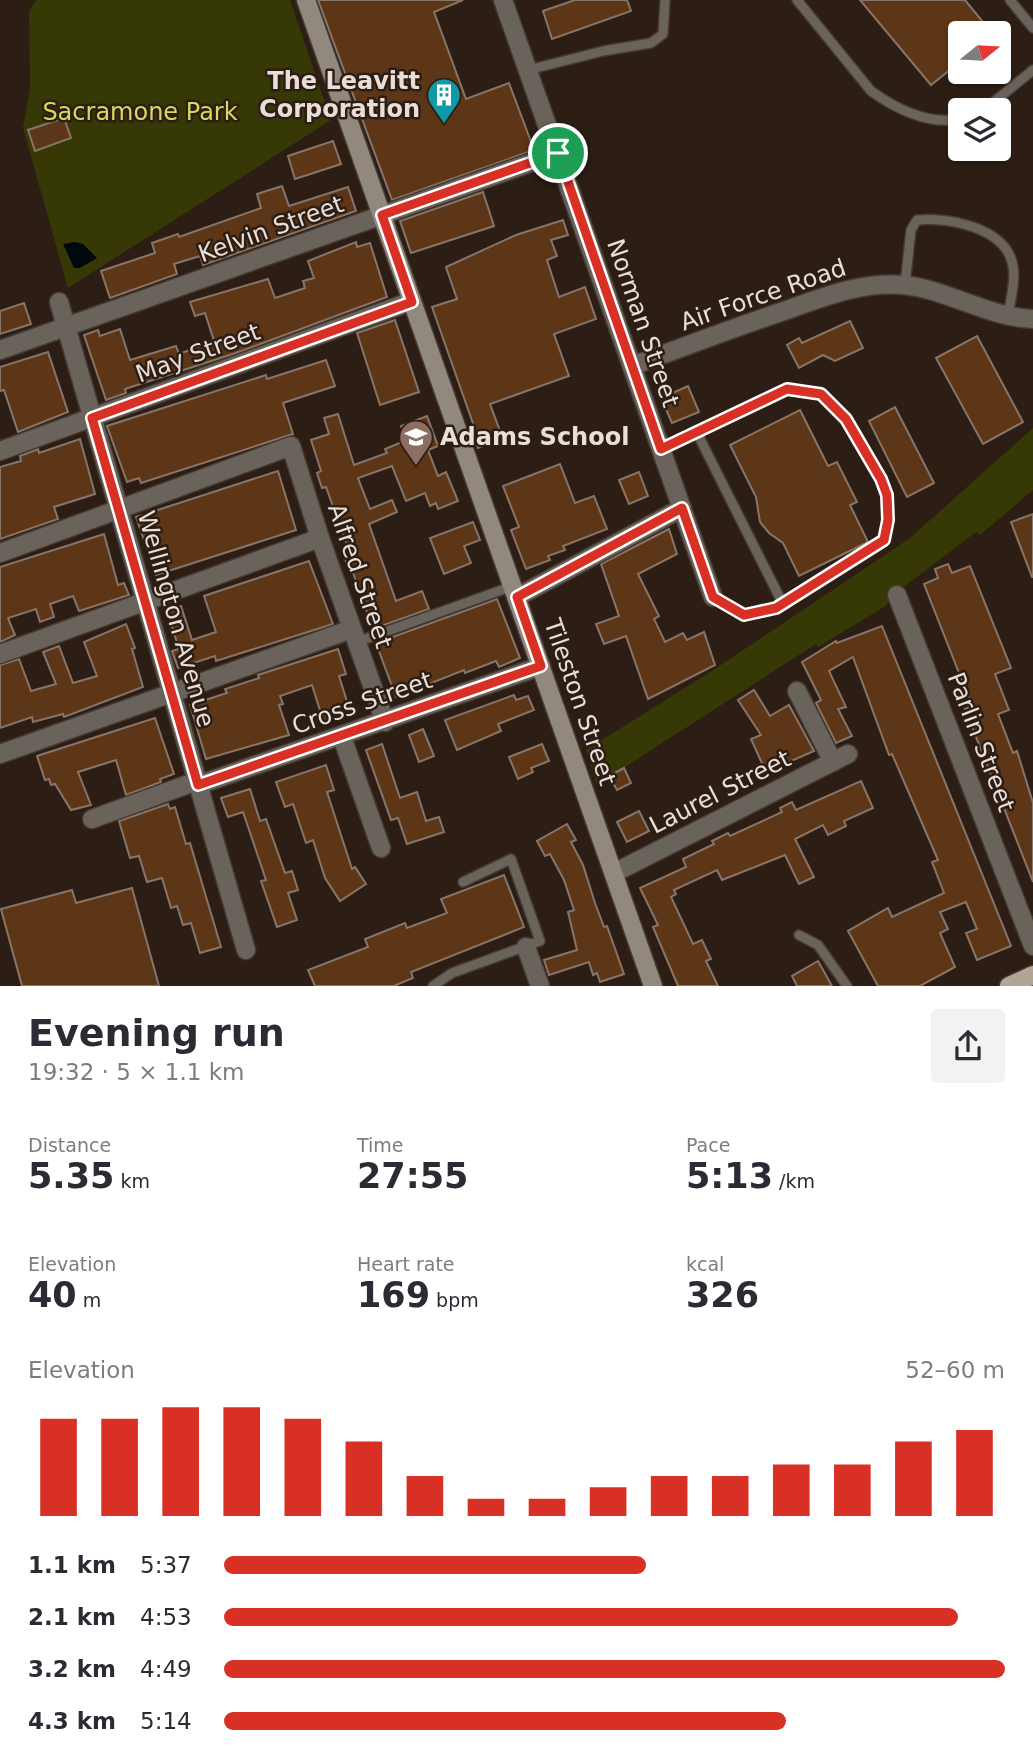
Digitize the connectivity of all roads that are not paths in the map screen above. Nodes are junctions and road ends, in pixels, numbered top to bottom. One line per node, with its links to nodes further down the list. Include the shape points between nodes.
1 (306, 0): 12 (main road, Tileston Street)
2 (503, 0): 8 (street, Norman Street)
3 (665, 0): 8 (lane, via 663,34 651,43)
4 (797, 0): 10 (lane, via 871,91 902,110)
5 (1010, 0): 6 (lane)
6 (1033, 28)
7 (1033, 70): 9 (lane)
8 (528, 71): 11 (street, Norman Street)
9 (999, 98)
10 (948, 118)
11 (558, 153): 12 (street, Kelvin Street); 20 (street, Norman Street)
12 (382, 215): 15 (main road, Tileston Street); 18 (street, Kelvin Street)
13 (905, 285): 16 (street, Air Force Road); 16 (lane, via 911,230 917,220 964,225 987,233 1003,245 1012,260); 20 (street, Air Force Road, via 842,291)
14 (59, 302): 18 (street, Wellington Avenue)
15 (412, 302): 21 (street, May Street); 29 (main road, Tileston Street)
16 (1008, 317): 17 (street, Air Force Road)
17 (1033, 319)
18 (66, 328): 19 (street, Kelvin Street); 21 (street, Wellington Avenue)
19 (0, 350)
20 (632, 366): 23 (street, Norman Street)
21 (92, 418): 24 (street, May Street); 26 (street, Wellington Avenue)
22 (696, 431): 23 (lane); 33 (lane); 33 (lane, Norman Street, via 787,389 821,394 846,419 881,479 887,495 884,540)
23 (661, 449): 25 (street, Norman Street)
24 (0, 451)
25 (682, 508): 29 (street); 31 (street, Norman Street)
26 (118, 509): 27 (street, Alfred Street, via 291,446); 28 (street); 32 (street, Wellington Avenue)
27 (320, 538): 32 (street); 34 (street, Alfred Street)
28 (0, 553)
29 (515, 591): 34 (lane); 36 (main road, Tileston Street)
30 (897, 595): 48 (street, Parlin Street)
31 (713, 597): 33 (lane, Norman Street, via 744,615)
32 (145, 601): 35 (street); 38 (street, Wellington Avenue)
33 (783, 604)
34 (355, 636): 38 (street); 39 (street, Alfred Street)
35 (0, 654)
36 (541, 666): 39 (street, Cross Street); 45 (main road, Tileston Street)
37 (797, 691): 45 (street, Laurel Street, via 841,758)
38 (171, 693): 41 (street); 42 (street, Wellington Avenue)
39 (385, 722): 40 (street, Cross Street)
40 (342, 737): 42 (street, Cross Street); 44 (street)
41 (0, 754)
42 (197, 783): 43 (street, Cross Street); 50 (street, Wellington Avenue)
43 (92, 819)
44 (381, 848)
45 (614, 873): 53 (main road, Tileston Street)
46 (463, 882): 49 (lane, via 511,859 540,942)
47 (799, 935): 54 (lane, via 818,945)
48 (1033, 946)
49 (526, 947): 51 (lane, via 452,973); 52 (street)
50 (246, 950)
51 (433, 986)
52 (540, 986)
53 (653, 986)
54 (847, 986)

